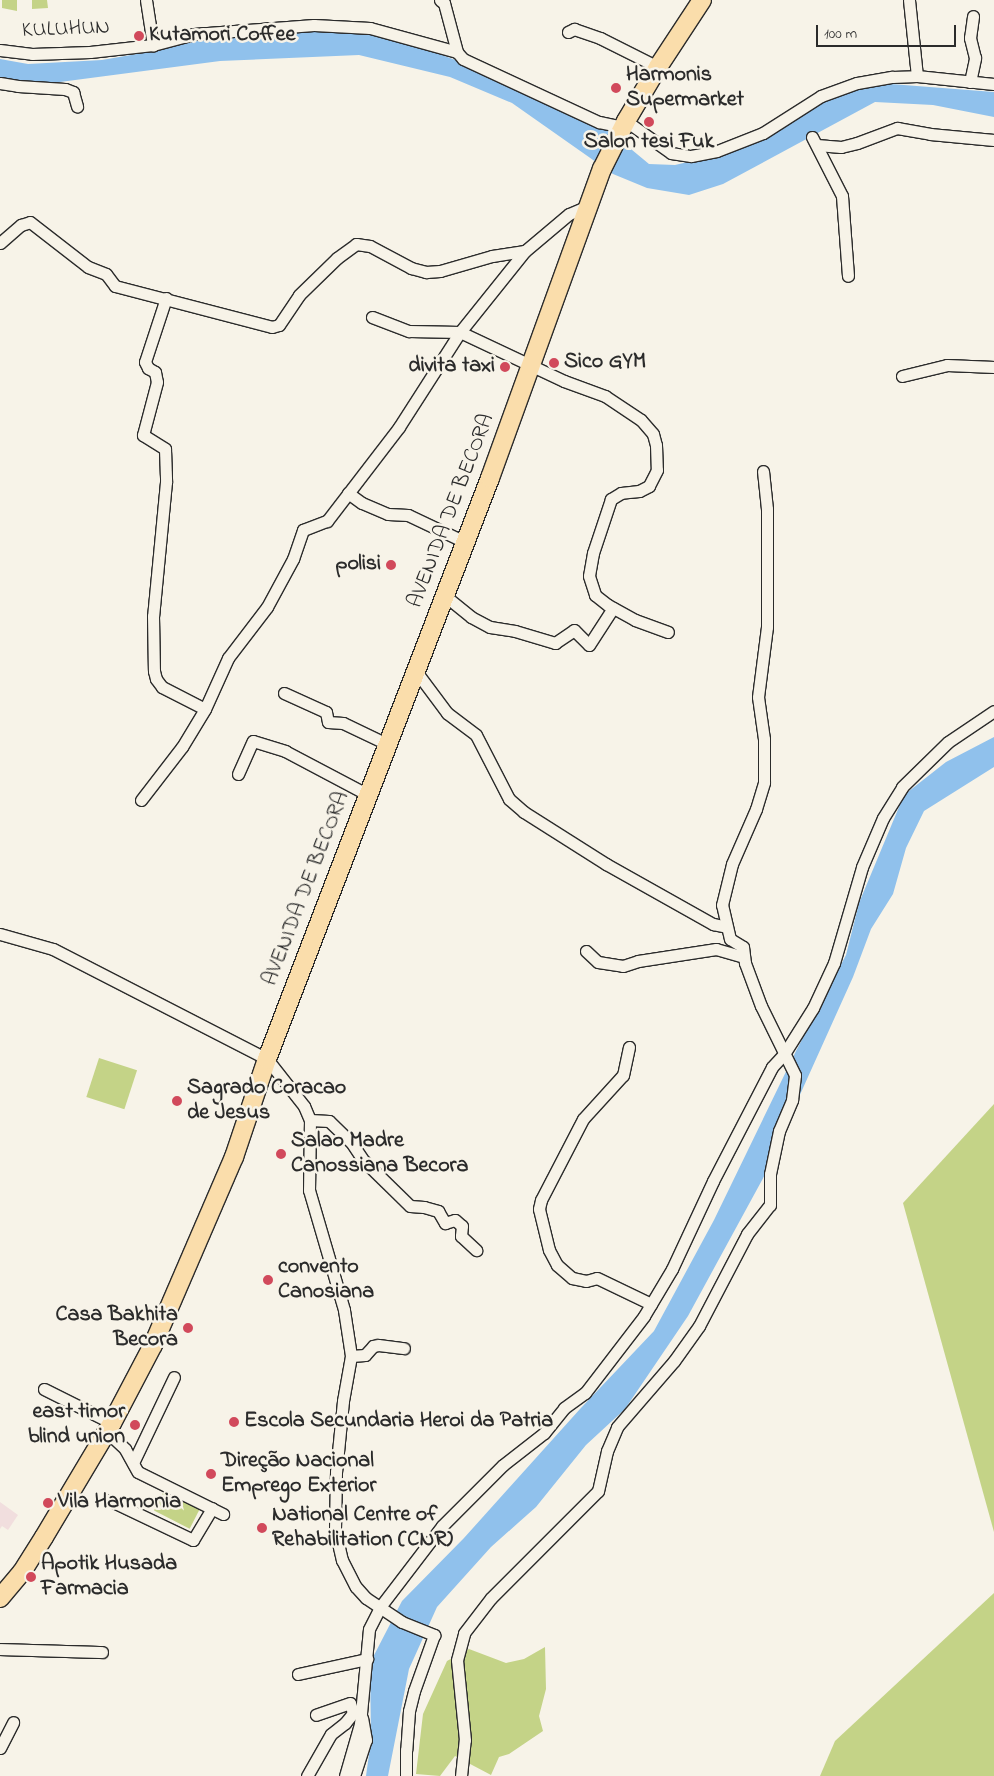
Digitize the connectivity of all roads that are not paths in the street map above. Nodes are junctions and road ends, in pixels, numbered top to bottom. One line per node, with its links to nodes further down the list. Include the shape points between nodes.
1 (146, 0): 7 (street)
2 (702, 0): 10 (main road)
3 (909, 0): 11 (street)
4 (442, 1): 9 (street)
5 (973, 16): 12 (street, via 970,38 975,58)
6 (568, 32): 10 (street, via 574,29 600,38)
7 (153, 44): 8 (street, KULUHUN, via 42,54); 9 (street, KULUHUN, via 194,34 314,25 370,28)
8 (0, 50)
9 (457, 52): 16 (street, KULUHUN, via 463,59 599,122)
10 (658, 67): 16 (main road)
11 (917, 76): 12 (street); 16 (street, via 857,83 820,96 763,133 700,155 671,153)
12 (970, 82): 14 (street)
13 (0, 83): 15 (street, via 65,89 73,92)
14 (994, 84)
15 (77, 106)
16 (622, 126): 18 (main road, AVENIDA DE BECORA)
17 (994, 140): 21 (street, via 897,128 841,147 815,141 842,196)
18 (590, 204): 20 (street, via 569,214); 25 (main road, AVENIDA DE BECORA)
19 (0, 243): 22 (street, via 21,225 30,222 88,268 106,274 115,286)
20 (525, 251): 22 (street, via 426,272 411,268 370,246 356,244 299,295 279,325 272,327); 24 (street)
21 (848, 276)
22 (166, 298): 36 (street, via 145,362 155,372 157,382 143,435 165,449 166,482 153,616 154,671 162,687)
23 (372, 316): 24 (street, via 409,330)
24 (460, 332): 25 (street); 29 (street, via 399,427)
25 (530, 366): 30 (main road, AVENIDA DE BECORA); 32 (street, via 605,396 641,420 655,439 657,470 649,486 621,493 611,500 593,553 589,576 595,595)
26 (994, 368): 27 (street, via 946,365)
27 (902, 376)
28 (763, 471): 42 (street, via 767,508 767,627 758,697 764,739 764,782 732,864 722,906)
29 (348, 494): 30 (street, via 388,514 408,515); 36 (street, via 327,521 303,530 268,607 228,658)
30 (465, 542): 31 (main road, AVENIDA DE BECORA)
31 (444, 595): 32 (street, via 471,617 490,627 555,643 574,630 589,645); 34 (main road, AVENIDA DE BECORA)
32 (613, 608): 33 (street)
33 (668, 632)
34 (415, 670): 38 (main road, AVENIDA DE BECORA); 42 (street, via 447,713 476,735 509,799 524,812 606,864 713,924)
35 (284, 693): 38 (street, via 326,712 328,722 343,723)
36 (205, 709): 41 (street, via 182,747)
37 (994, 711): 47 (street, via 948,742 902,787 883,818 862,867 834,963 813,1008)
38 (387, 744): 40 (main road, AVENIDA DE BECORA)
39 (238, 774): 40 (street, via 253,741 285,751)
40 (368, 794): 48 (main road, AVENIDA DE BECORA)
41 (141, 800)
42 (727, 927): 45 (street, via 730,939 743,947)
43 (0, 934): 48 (street, via 53,949)
44 (586, 951): 45 (street, via 598,962 623,966 716,949)
45 (744, 957): 47 (street, via 761,1006)
46 (629, 1046): 51 (street, via 623,1075 583,1119 539,1209 549,1250 557,1265 572,1278 586,1281 597,1278)
47 (784, 1054): 51 (street, via 772,1067 756,1095 672,1269); 75 (street, via 796,1075 770,1174 770,1205 747,1234 699,1326 674,1361 617,1427 607,1451 598,1491 491,1598 464,1633 457,1660 465,1740)
48 (267, 1059): 49 (street, via 304,1106); 56 (main road, AVENIDA DE BECORA, via 234,1157 195,1250 153,1345)
49 (310, 1120): 50 (street, via 329,1121 410,1206 438,1212 445,1223 455,1220 462,1226 461,1236); 53 (street, via 309,1190 344,1310)
50 (476, 1250)
51 (651, 1304): 62 (street, via 585,1393 564,1408 544,1432 503,1465 442,1526)
52 (404, 1348): 53 (street, via 373,1346 365,1355)
53 (351, 1356): 62 (street, via 336,1472 335,1530 342,1560 356,1587)
54 (174, 1377): 57 (street)
55 (44, 1389): 56 (street)
56 (109, 1427): 57 (street); 61 (main road, AVENIDA DE BECORA, via 22,1572)
57 (133, 1463): 59 (street, via 138,1472)
58 (109, 1500): 59 (street, via 193,1540)
59 (212, 1508): 60 (street)
60 (223, 1514)
61 (3, 1588)
62 (380, 1607): 65 (street, via 369,1629); 74 (street, via 402,1622 434,1635 409,1711)
63 (0, 1648): 64 (street)
64 (102, 1652)
65 (367, 1659): 66 (street); 67 (street)
66 (298, 1674)
67 (360, 1712): 72 (street, via 360,1724); 73 (street, via 366,1740)
68 (316, 1715): 71 (street, via 350,1703 353,1713 346,1723 330,1734)
69 (13, 1722): 70 (street)
70 (0, 1748)
71 (307, 1776)
72 (345, 1776)
73 (354, 1776)
74 (406, 1776)
75 (461, 1776)

